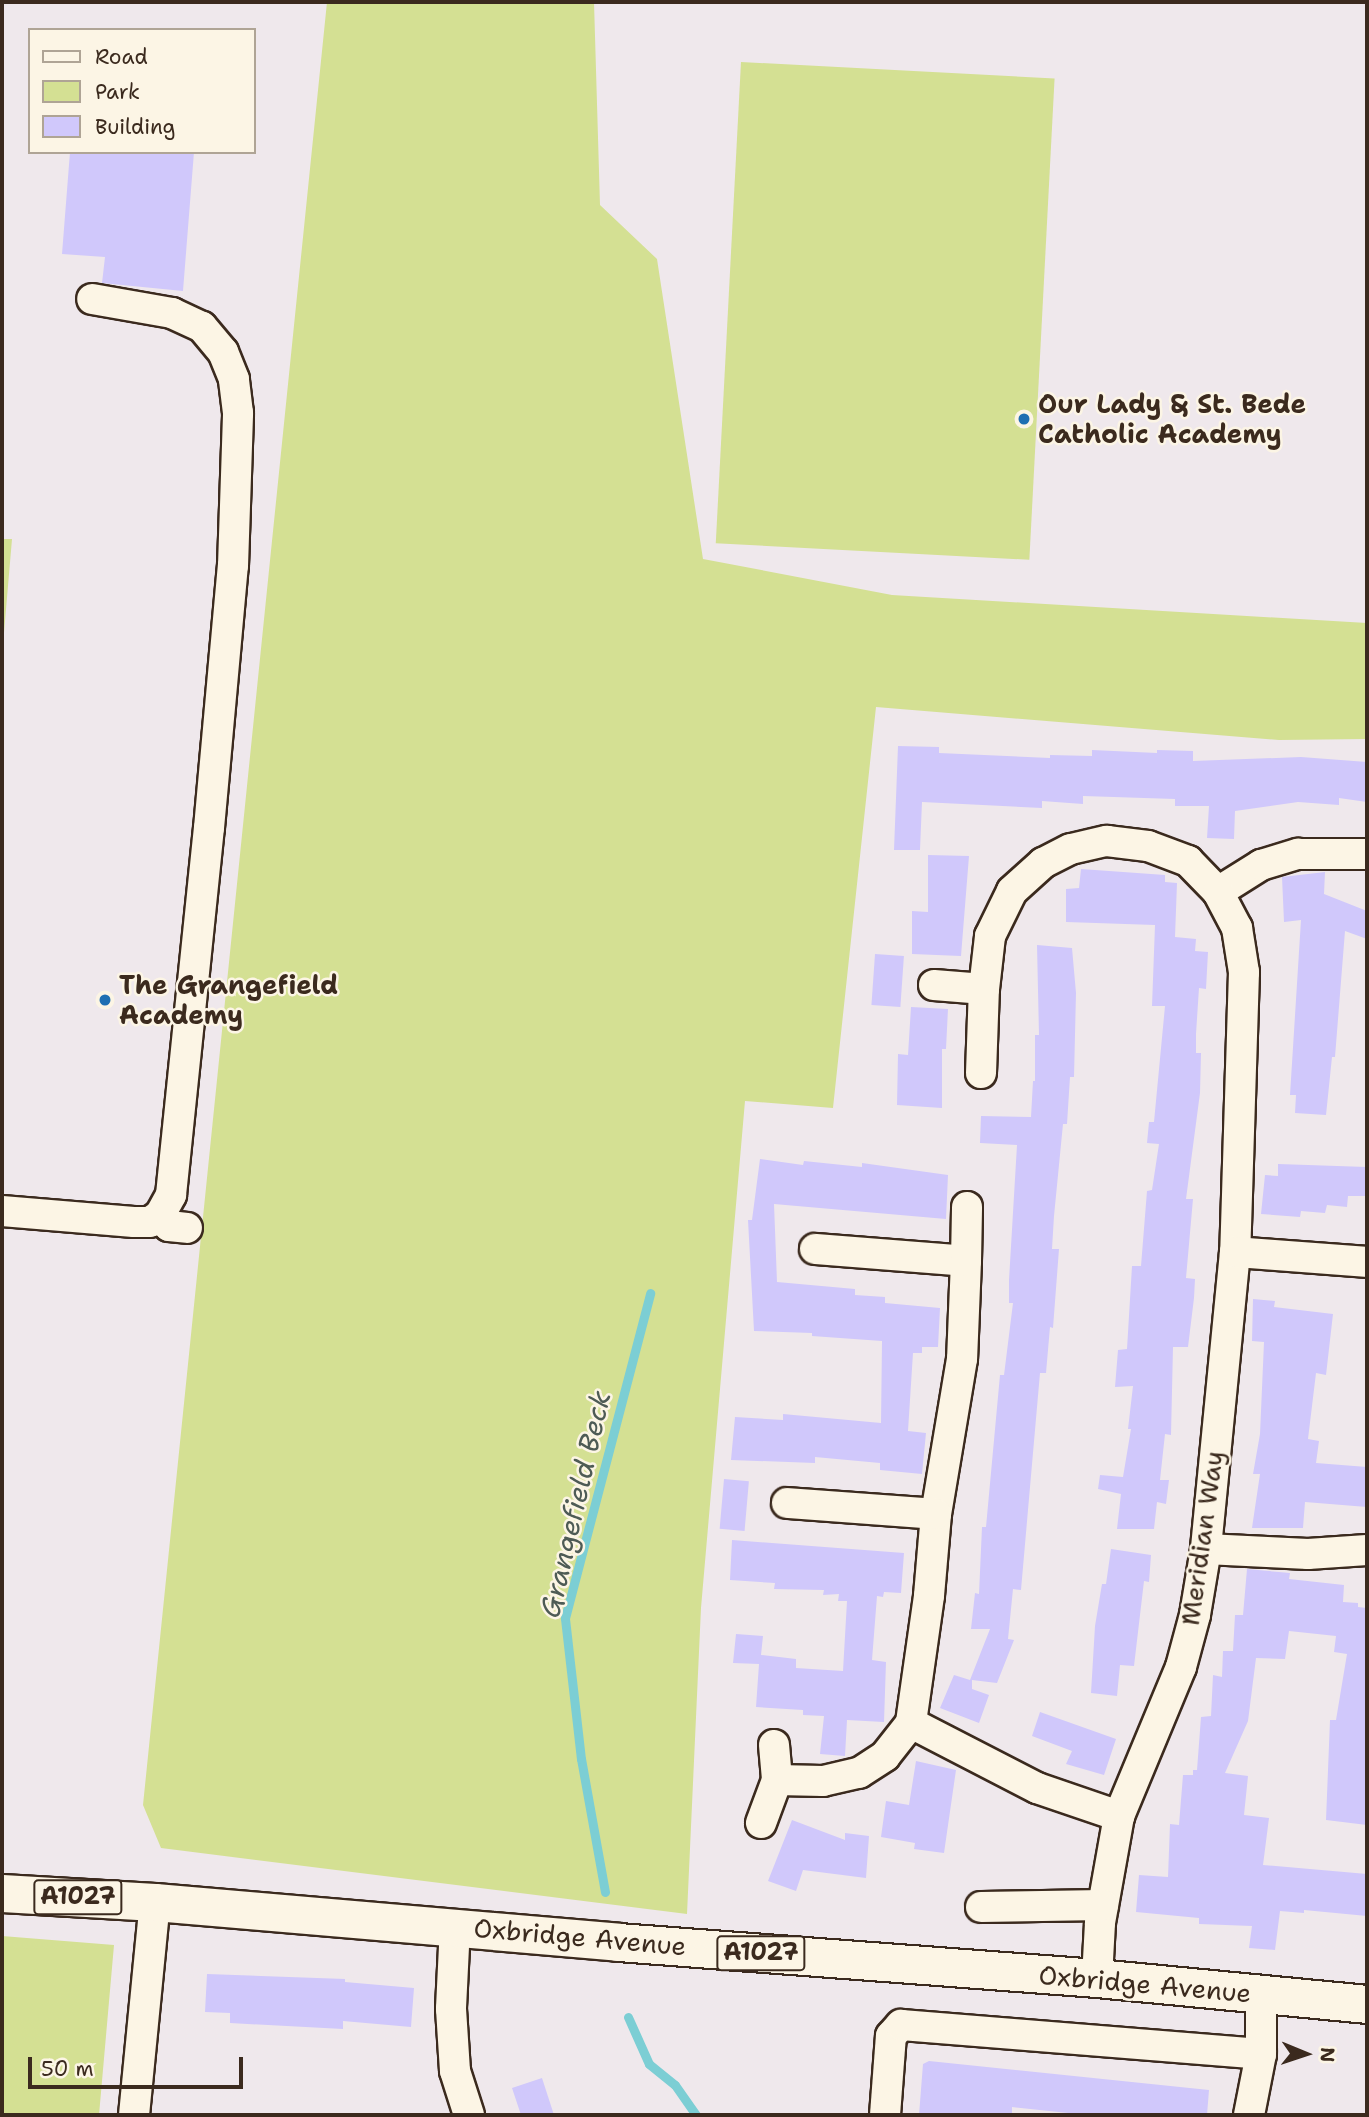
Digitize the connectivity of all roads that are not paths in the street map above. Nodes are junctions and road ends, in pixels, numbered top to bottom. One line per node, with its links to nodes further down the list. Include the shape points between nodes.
1 (92, 299): 9 (street, via 172,313 202,327 223,352 234,379 238,413 233,566 209,828 171,1195)
2 (1367, 854): 3 (street, via 1298,854 1261,865)
3 (1218, 892): 5 (street, Meridian Way, via 1188,861 1147,846 1107,841 1071,849 1043,863 1012,891 990,936); 12 (street, Meridian Way, via 1237,928 1244,972)
4 (934, 985): 5 (street)
5 (984, 989): 6 (street, Meridian Way)
6 (981, 1073)
7 (967, 1207): 13 (street)
8 (2, 1211): 9 (street, via 134,1222 150,1222)
9 (160, 1215): 10 (street, via 169,1226)
10 (187, 1228)
11 (815, 1249): 13 (street)
12 (1234, 1252): 14 (street); 17 (street, Meridian Way)
13 (966, 1261): 16 (street, via 962,1359)
14 (1367, 1262)
15 (787, 1503): 16 (street)
16 (936, 1514): 19 (street)
17 (1206, 1549): 18 (street, via 1308,1554); 22 (street, Meridian Way, via 1181,1667)
18 (1367, 1550)
19 (911, 1723): 21 (street, via 885,1756 859,1773 823,1781); 22 (street, via 1037,1788)
20 (774, 1745): 21 (street)
21 (777, 1780): 23 (street)
22 (1119, 1816): 26 (street, Meridian Way)
23 (761, 1823)
24 (2, 1893): 25 (main road, Oxbridge Avenue / A1027)
25 (155, 1902): 28 (main road, Oxbridge Avenue / A1027); 33 (street)
26 (1103, 1905): 27 (street); 29 (street, Meridian Way)
27 (981, 1907)
28 (455, 1926): 29 (main road, Oxbridge Avenue / A1027); 34 (street, via 454,2058)
29 (1097, 1978): 30 (main road, Oxbridge Avenue / A1027)
30 (1261, 1995): 31 (main road, Oxbridge Avenue / A1027); 32 (street)
31 (1367, 2004)
32 (1261, 2054): 35 (street, via 901,2025 891,2036); 36 (street)
33 (134, 2115)
34 (470, 2115)
35 (885, 2115)
36 (1249, 2115)

